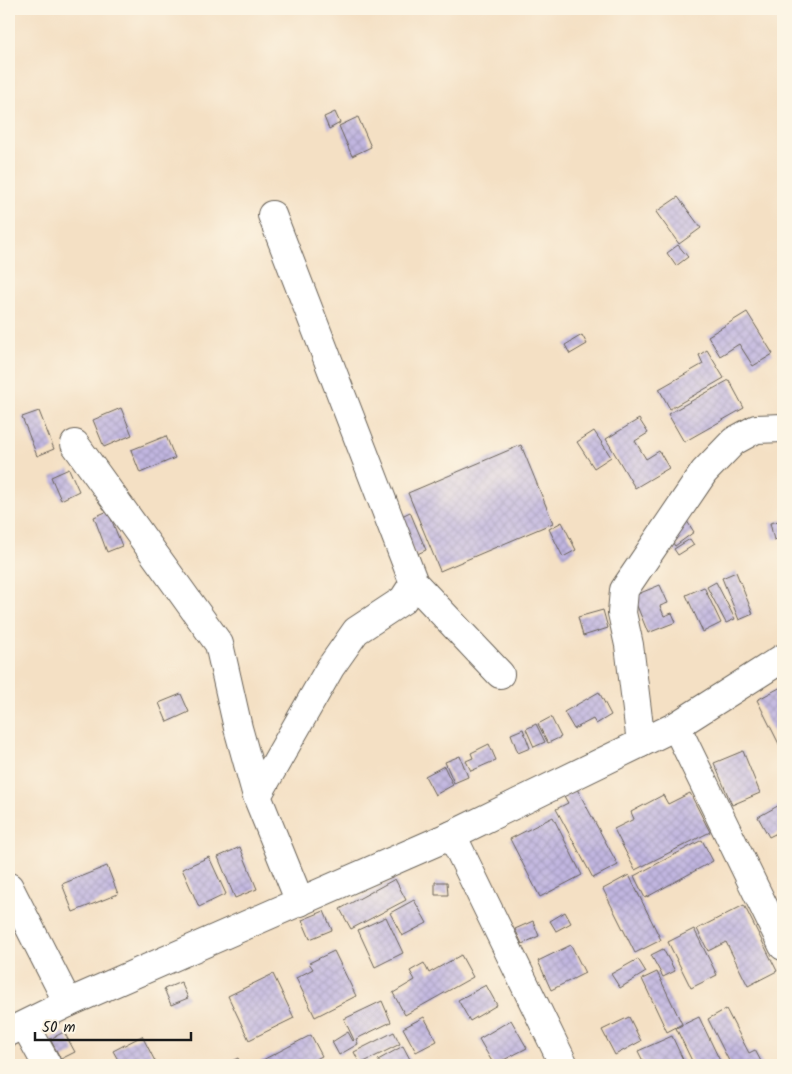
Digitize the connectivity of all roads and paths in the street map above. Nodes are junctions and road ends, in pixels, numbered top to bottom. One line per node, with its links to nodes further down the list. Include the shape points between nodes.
1 (272, 215): 4 (street)
2 (783, 428): 8 (street, via 756,429 734,441 704,472 624,590 622,612)
3 (75, 444): 9 (street, via 219,644)
4 (414, 583): 6 (street); 9 (street, via 403,600 356,631 330,668)
5 (783, 658): 7 (street)
6 (500, 674)
7 (676, 726): 8 (street); 13 (street)
8 (641, 743): 10 (street)
9 (257, 796): 12 (street)
10 (452, 835): 12 (street); 17 (street)
11 (9, 887): 14 (street)
12 (300, 902): 14 (street)
13 (781, 936)
14 (68, 1003): 15 (street)
15 (17, 1028): 16 (street)
16 (48, 1065)
17 (564, 1065)

